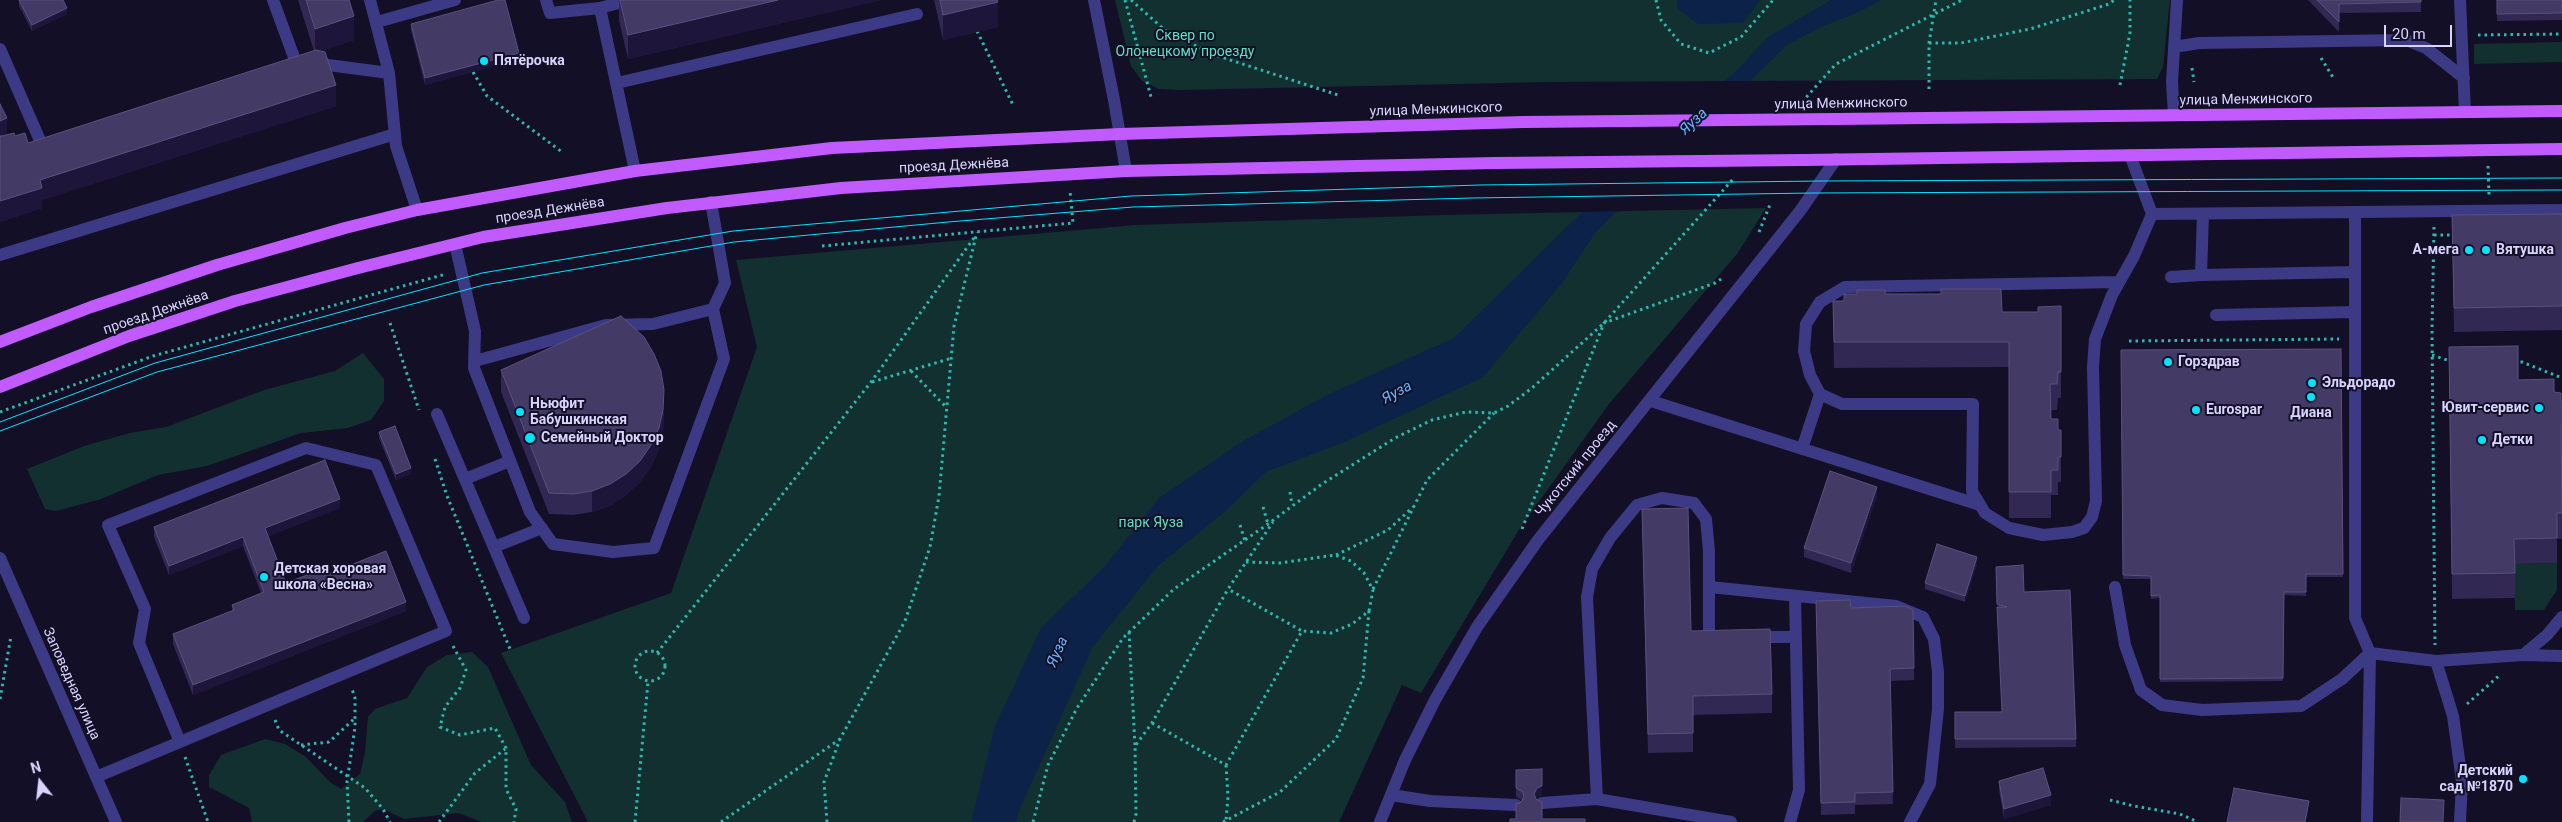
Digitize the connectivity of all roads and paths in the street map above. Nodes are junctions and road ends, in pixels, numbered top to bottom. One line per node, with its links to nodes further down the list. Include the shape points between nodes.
1 (273, 0): 28 (street, via 290,62)
2 (370, 0): 20 (street)
3 (455, 0): 20 (street)
4 (546, 0): 17 (street, via 550,13)
5 (630, 0): 17 (street)
6 (1094, 0): 41 (street)
7 (1124, 0): 34 (path)
8 (1132, 0): 33 (path, via 1167,32 1215,55)
9 (1656, 0): 10 (path, via 1661,20 1681,44 1709,53 1741,37)
10 (1773, 0)
11 (1936, 0): 18 (path)
12 (1962, 0): 18 (path)
13 (2114, 0): 24 (path, via 2030,29 1961,43)
14 (2130, 0): 31 (path, via 2130,33)
15 (2177, 0): 25 (street)
16 (2460, 0): 23 (street)
17 (600, 8): 30 (street)
18 (1936, 12): 24 (path); 36 (path, via 1836,64)
19 (917, 14): 30 (street)
20 (377, 22): 28 (street)
21 (977, 31): 35 (path)
22 (2562, 34): 23 (path)
23 (2461, 36): 29 (street)
24 (1929, 43): 32 (path)
25 (2174, 47): 29 (street, via 2199,43 2406,40 2426,48); 39 (street)
26 (0, 48): 42 (street)
27 (473, 72): 46 (path, via 487,96)
28 (389, 73): 40 (street)
29 (2464, 78): 38 (street)
30 (616, 83): 50 (street)
31 (2120, 85)
32 (1929, 89)
33 (1341, 96)
34 (1151, 97)
35 (1013, 105)
36 (1797, 108)
37 (2562, 111): 38 (main road, улица Менжинского)
38 (2465, 112): 39 (main road, улица Менжинского)
39 (2174, 115): 41 (main road, улица Менжинского, bridge, via 1523,122)
40 (395, 134): 56 (street); 69 (street)
41 (1120, 134): 50 (main road, проезд Дежнёва, via 832,148); 51 (street)
42 (38, 137): 43 (street, via 42,144); 44 (street)
43 (61, 138)
44 (23, 142)
45 (2562, 149): 47 (main road)
46 (562, 152)
47 (2130, 155): 48 (main road); 61 (street)
48 (1836, 159): 51 (main road, bridge); 93 (street, Чукотский проезд, via 1800,211)
49 (2488, 165): 59 (path)
50 (635, 170): 56 (main road, проезд Дежнёва)
51 (1126, 171): 54 (main road, проезд Дежнёва, via 841,188)
52 (1738, 173): 79 (path)
53 (1070, 188): 63 (path, via 1072,223)
54 (711, 202): 67 (main road, проезд Дежнёва); 76 (street, via 725,283)
55 (1771, 202): 66 (path)
56 (417, 210): 82 (main road, проезд Дежнёва, via 218,266 91,307)
57 (2562, 210): 59 (street)
58 (2434, 211): 59 (street); 60 (street); 65 (path)
59 (2490, 211)
60 (2355, 212): 62 (street); 71 (street)
61 (2152, 214): 62 (street); 75 (street)
62 (2203, 214): 73 (street)
63 (978, 232): 68 (path); 84 (path, via 954,326); 90 (path)
64 (2464, 234): 65 (path)
65 (2434, 235): 83 (path)
66 (1757, 237)
67 (455, 244): 70 (street); 91 (main road, проезд Дежнёва, via 235,301 129,336)
68 (822, 246)
69 (0, 255)
70 (461, 270): 85 (street, via 475,331); 95 (path, via 153,356)
71 (2355, 272): 73 (street); 77 (street)
72 (1728, 274): 79 (path, via 1715,283)
73 (2201, 276): 74 (street)
74 (2171, 277)
75 (2119, 282): 92 (street, via 1845,286 1820,302 1806,324 1804,351 1810,375); 102 (street, via 2095,339 2096,501 2092,517 2084,528 2043,535 2009,528 1985,513)
76 (714, 309): 85 (street, via 653,324 606,325); 109 (street, via 724,359 654,548 613,552 553,544)
77 (2354, 312): 78 (street); 80 (street)
78 (2216, 315)
79 (1604, 323): 96 (path, via 1532,388); 110 (path)
80 (2354, 338): 81 (path); 130 (street, via 2355,618)
81 (2130, 341)
82 (0, 342)
83 (2432, 355): 87 (path); 133 (path)
84 (952, 358): 88 (path); 94 (path)
85 (475, 361): 99 (street, via 474,368)
86 (2513, 362): 89 (path, via 2522,362)
87 (2457, 363)
88 (911, 370): 90 (path); 94 (path)
89 (2562, 378)
90 (871, 382): 129 (path)
91 (0, 387)
92 (1820, 394): 98 (street); 102 (street, via 1842,404 1972,404 1972,491)
93 (1651, 400): 98 (street); 149 (street, Чукотский проезд, via 1538,540 1477,627 1435,700)
94 (947, 408): 141 (path, via 939,496 930,547 905,620)
95 (0, 412)
96 (1494, 413): 103 (path, via 1466,412 1432,420 1346,468); 104 (path, via 1427,480)
97 (437, 414): 100 (street)
98 (1802, 449): 102 (street)
99 (510, 461): 100 (street); 109 (street, via 530,512)
100 (465, 479): 112 (street)
101 (1290, 492): 103 (path)
102 (1980, 505)
103 (1292, 506): 106 (path)
104 (1414, 506): 113 (path, via 1388,530); 119 (path)
105 (1263, 507): 107 (path)
106 (1275, 519): 107 (path); 115 (path)
107 (1268, 524): 111 (path)
108 (1240, 525): 111 (path)
109 (542, 528): 112 (street)
110 (1522, 529)
111 (1245, 540): 126 (path, via 1174,589)
112 (494, 547): 123 (street)
113 (1335, 555): 115 (path, via 1280,563); 119 (path, via 1351,561 1364,573)
114 (0, 558): 148 (street, Заповедная улица)
115 (1246, 562): 118 (path)
116 (1710, 587): 120 (street); 128 (street, via 1709,637); 150 (street, via 1706,519 1694,503 1662,498 1637,505 1610,538 1592,570 1587,597)
117 (2115, 587): 130 (street, via 2125,646 2141,690 2162,705 2202,710 2301,706 2342,679)
118 (1228, 589): 124 (path); 140 (path)
119 (1373, 590): 121 (path)
120 (1795, 596): 128 (street); 169 (street, via 1896,606 1923,617 1934,639 1938,709 1930,784)
121 (1369, 611): 124 (path, via 1352,624 1331,633); 154 (path, via 1363,678 1336,739 1280,792)
122 (2562, 617): 131 (street, via 2547,636)
123 (524, 618)
124 (1302, 631): 146 (path)
125 (446, 632): 134 (street); 142 (street, via 376,465 306,448 108,524 145,609 139,643); 145 (path, via 466,670 460,688 445,707 440,727 460,735 495,728)
126 (1129, 632): 144 (path); 164 (path, via 1073,716 1048,765)
127 (11, 636): 136 (path)
128 (1796, 637): 168 (street, via 1799,790)
129 (657, 653): 135 (path, via 662,657 665,668 659,678); 135 (path, via 646,652 636,659 638,676)
130 (2370, 653): 133 (street); 171 (street)
131 (2523, 655): 132 (street); 133 (street); 138 (path)
132 (2562, 656)
133 (2436, 661): 138 (street)
134 (345, 674): 137 (street); 139 (path, via 355,698)
135 (648, 682): 161 (path)
136 (0, 699)
137 (268, 705): 142 (street); 143 (path, via 279,730)
138 (2453, 716): 172 (street, via 2462,781)
139 (355, 718): 143 (path, via 330,742); 147 (path)
140 (1152, 724): 144 (path); 146 (path)
141 (840, 739): 162 (path); 163 (path, via 824,782)
142 (180, 742): 148 (street); 156 (path)
143 (301, 745): 147 (path)
144 (1135, 746): 165 (path)
145 (506, 748): 159 (path, via 475,773); 160 (path, via 506,789 516,809)
146 (1226, 766): 154 (path, via 1228,798)
147 (348, 775): 157 (path); 158 (path, via 365,788)
148 (96, 777): 155 (street, Заповедная улица)
149 (1391, 795): 153 (street, via 1430,801); 166 (street, Чукотский проезд)
150 (1597, 799): 152 (street); 167 (street)
151 (2110, 800): 170 (path, via 2180,814)
152 (1542, 802)
153 (1516, 805)
154 (1225, 821)
155 (116, 822)
156 (208, 822)
157 (349, 822)
158 (390, 822)
159 (439, 822)
160 (514, 822)
161 (635, 822)
162 (721, 822)
163 (827, 822)
164 (1033, 822)
165 (1134, 822)
166 (1380, 822)
167 (1732, 822)
168 (1790, 822)
169 (1910, 822)
170 (2198, 822)
171 (2367, 822)
172 (2460, 822)

